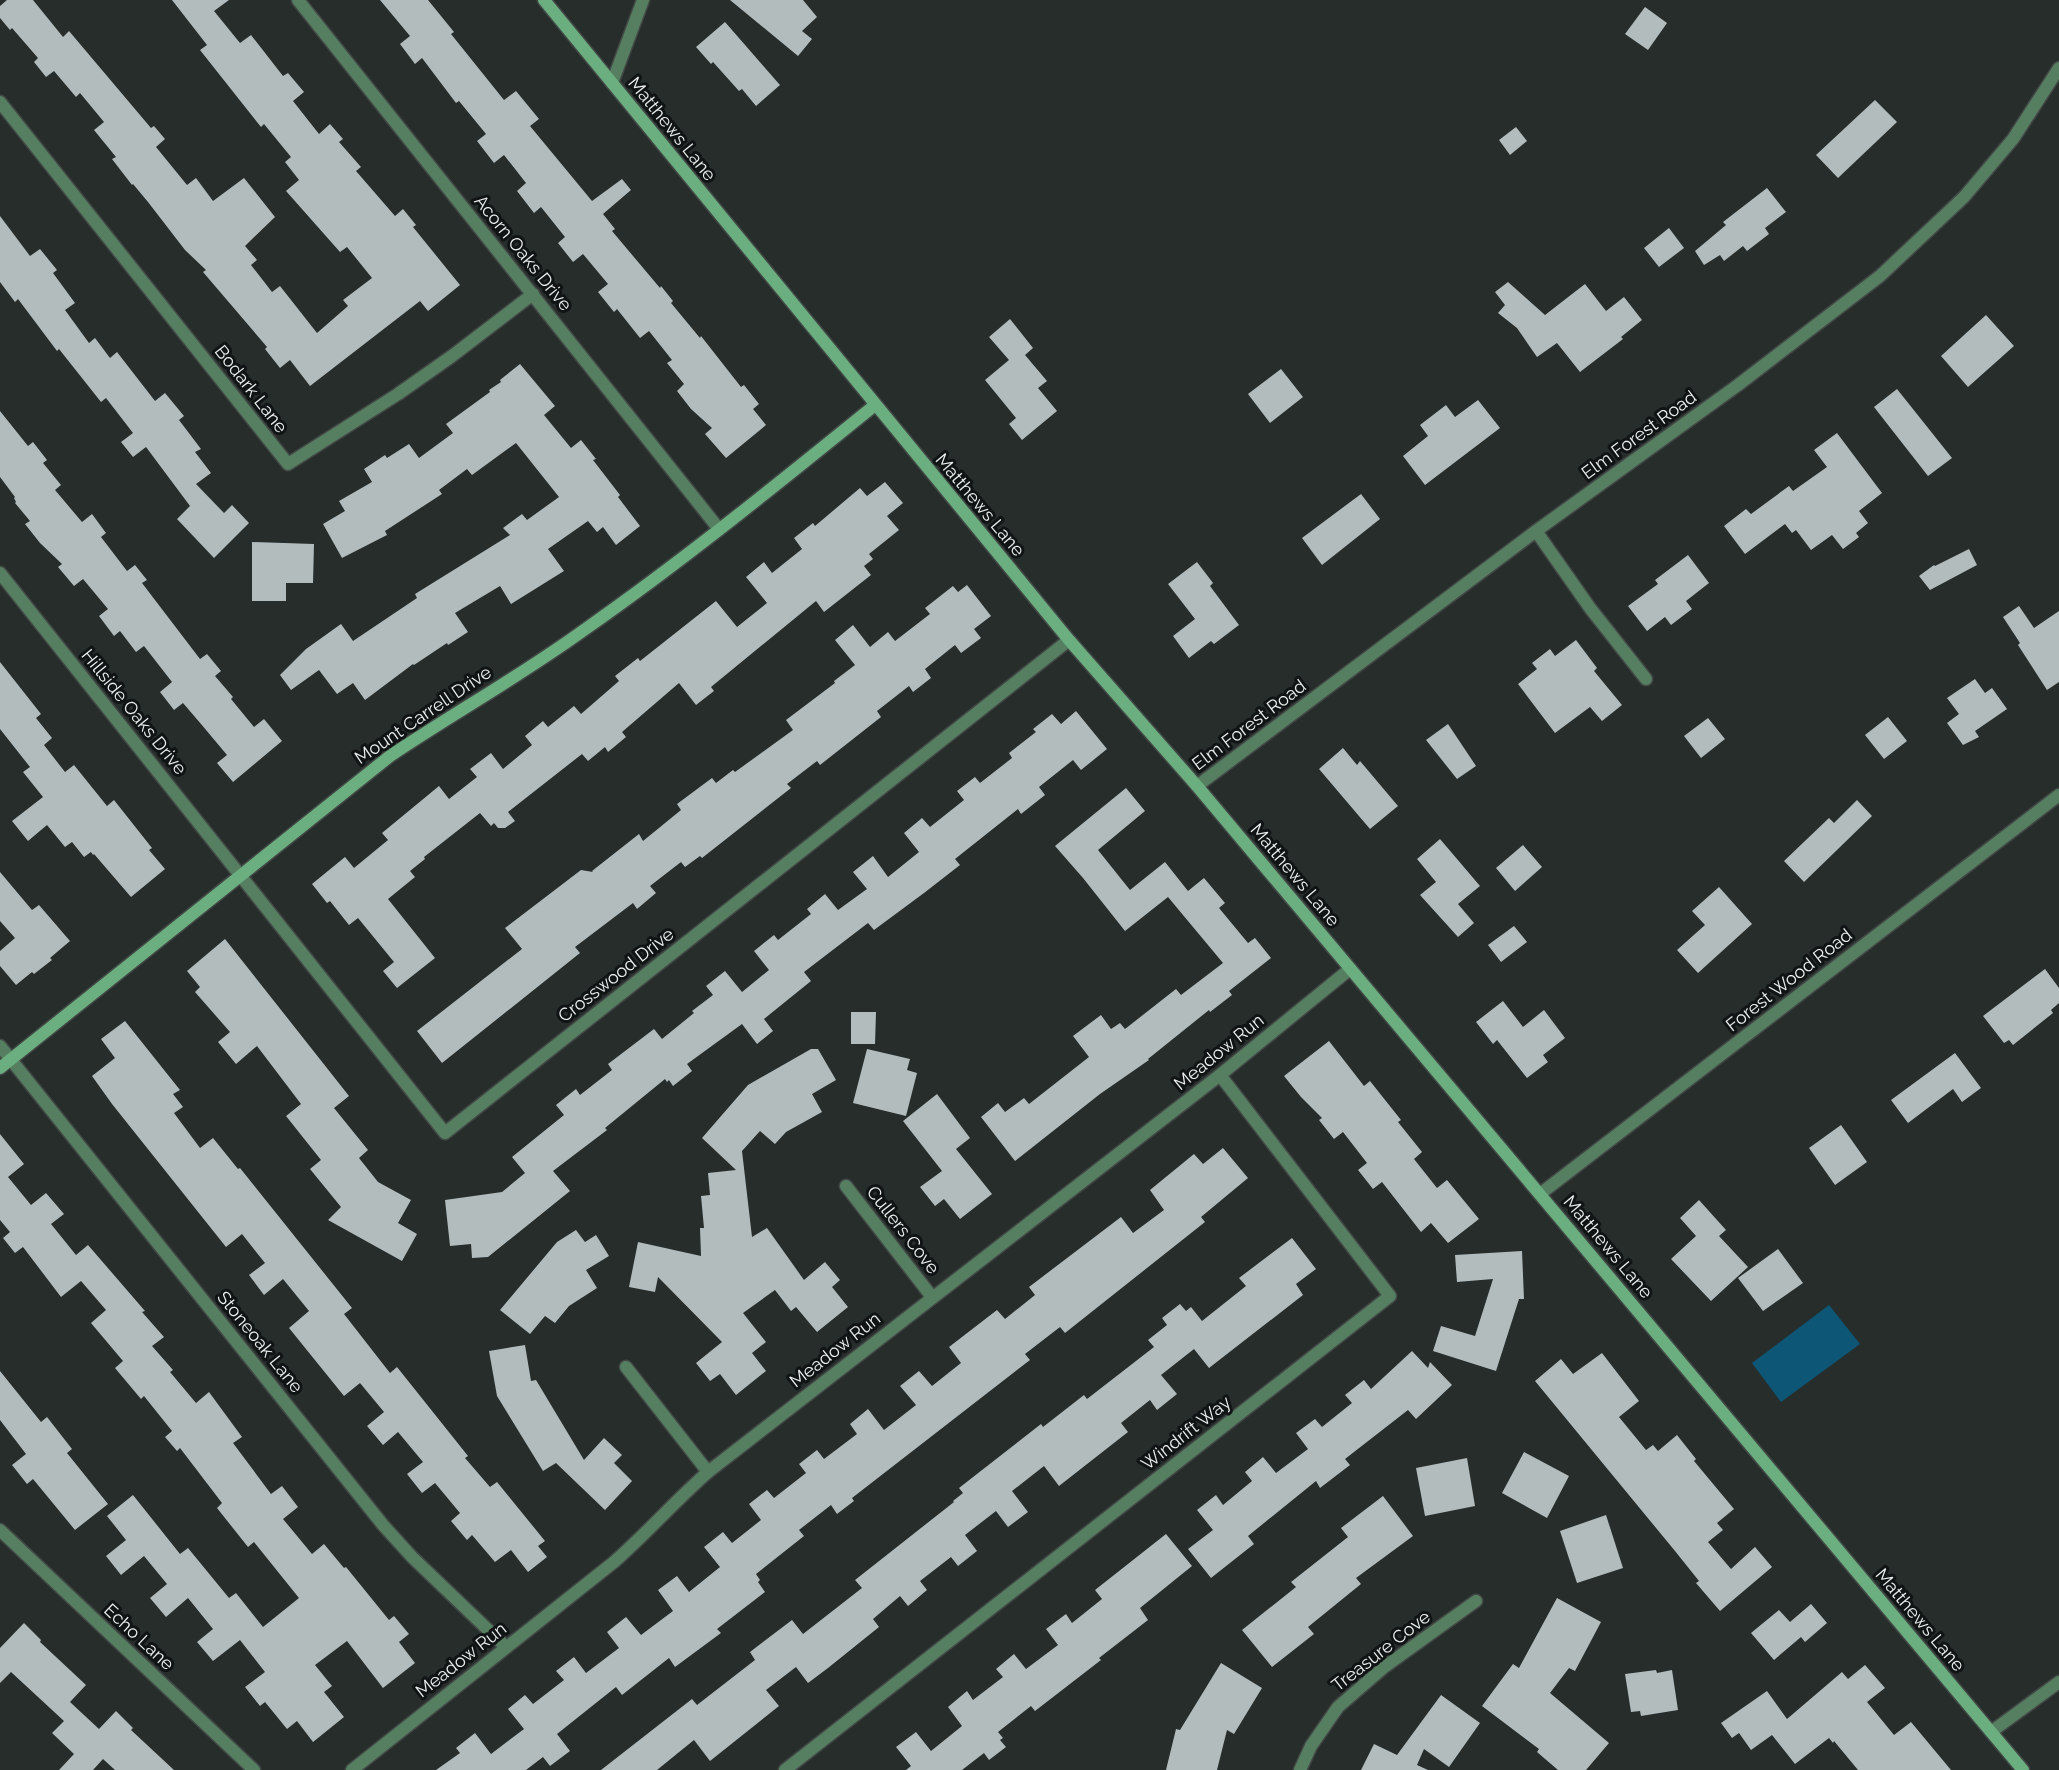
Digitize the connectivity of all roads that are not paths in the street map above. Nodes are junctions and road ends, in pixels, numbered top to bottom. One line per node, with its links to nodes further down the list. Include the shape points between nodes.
1 (298, 0): 7 (street, Acorn Oaks Drive)
2 (544, 0): 5 (street, Matthews Lane)
3 (643, 0): 5 (street)
4 (2059, 68): 10 (street, Elm Forest Road, via 2013,139 1964,197 1880,276 1738,385)
5 (612, 83): 8 (street, Matthews Lane)
6 (0, 102): 7 (street, Bodark Lane, via 288,464 452,357)
7 (534, 294): 9 (street, Acorn Oaks Drive)
8 (875, 405): 9 (street, Mount Carrell Drive); 12 (street, Matthews Lane)
9 (719, 529): 16 (street, Mount Carrell Drive, via 558,649 390,756)
10 (1536, 531): 13 (street); 14 (street, Elm Forest Road)
11 (0, 573): 16 (street, Hillside Oaks Drive)
12 (1070, 640): 14 (street, Matthews Lane); 16 (street, Crosswood Drive, via 445,1133)
13 (1646, 679)
14 (1197, 786): 17 (street, Matthews Lane)
15 (2059, 795): 23 (street, Forest Wood Road)
16 (241, 874): 19 (street, Mount Carrell Drive)
17 (1350, 969): 21 (street, Meadow Run); 23 (street, Matthews Lane)
18 (0, 1046): 19 (street, Stoneoak Lane)
19 (11, 1059): 20 (street, Mount Carrell Drive); 29 (street, Stoneoak Lane, via 383,1525)
20 (0, 1068)
21 (1220, 1075): 24 (street, Meadow Run); 34 (street, Windrift Way, via 1390,1296)
22 (846, 1186): 24 (street, Cullers Cove)
23 (1540, 1194): 31 (street, Matthews Lane)
24 (932, 1297): 26 (street, Meadow Run)
25 (626, 1367): 26 (street)
26 (708, 1472): 29 (street, Meadow Run, via 614,1562)
27 (0, 1530): 32 (street, Echo Lane)
28 (1476, 1601): 35 (street, Treasure Cove, via 1383,1668 1338,1707)
29 (506, 1647): 33 (street, Meadow Run)
30 (2059, 1682): 31 (street)
31 (1991, 1732): 36 (street, Matthews Lane)
32 (254, 1770)
33 (352, 1770)
34 (785, 1770)
35 (1300, 1770)
36 (2023, 1770)

